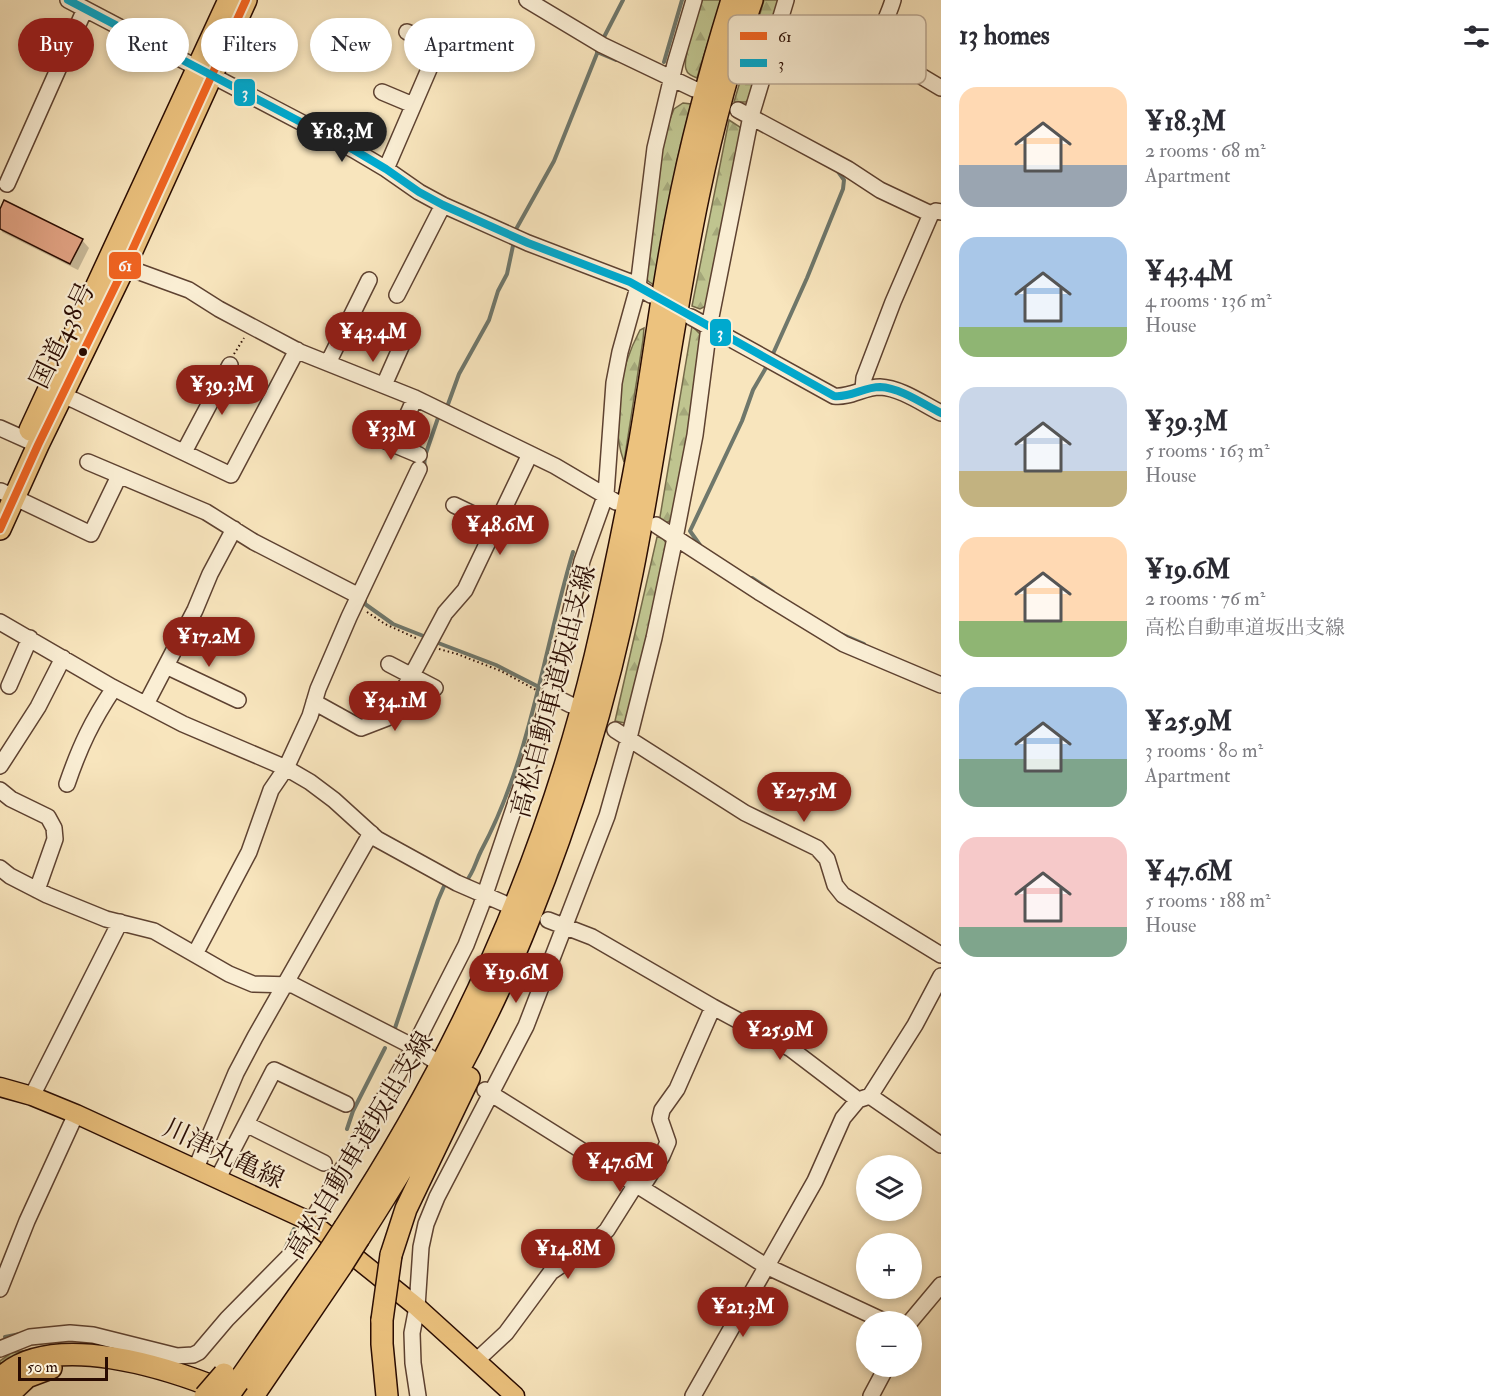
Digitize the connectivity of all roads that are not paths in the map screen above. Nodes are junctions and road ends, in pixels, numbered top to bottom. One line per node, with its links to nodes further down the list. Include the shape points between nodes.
1 (68, 0): 10 (street)
2 (229, 0): 14 (highway, 国道438号)
3 (246, 0): 15 (highway, 国道438号)
4 (527, 0): 19 (street, via 600,44)
5 (694, 0): 19 (street)
6 (732, 0): 115 (highway, 高松自動車道坂出支線, via 677,215 640,439 575,733 512,915 460,1029)
7 (752, 0): 11 (highway, 高松自動車道坂出支線)
8 (786, 0): 12 (street)
9 (893, 0): 13 (street)
10 (85, 9): 16 (street); 29 (street)
11 (747, 15)
12 (780, 15)
13 (887, 15)
14 (223, 18)
15 (236, 18)
16 (201, 70)
17 (205, 72): 28 (street); 32 (highway, 国道438号)
18 (428, 72): 26 (street)
19 (672, 78): 24 (street); 34 (street, via 655,148)
20 (728, 79): 92 (highway, 高松自動車道坂出支線, via 694,218 632,575 592,738)
21 (926, 79): 23 (street)
22 (755, 84): 27 (street)
23 (941, 88)
24 (694, 89)
25 (382, 93): 26 (street)
26 (413, 105): 28 (street)
27 (744, 113): 31 (street, via 880,190); 38 (street)
28 (386, 169): 30 (street)
29 (7, 184)
30 (443, 204): 34 (street); 35 (street)
31 (936, 213): 44 (street, via 893,302)
32 (118, 262): 40 (street, via 189,291); 45 (highway, 国道438号)
33 (369, 280): 41 (street)
34 (638, 287): 36 (street); 57 (street, via 614,383)
35 (397, 295)
36 (651, 296)
37 (691, 317): 38 (street)
38 (709, 327): 44 (street, via 834,396); 63 (street, via 695,435)
39 (404, 340): 43 (street)
40 (297, 350): 41 (street); 52 (street, via 231,475)
41 (328, 363): 43 (street)
42 (230, 364): 52 (street)
43 (384, 386): 46 (street)
44 (863, 389): 47 (street, via 881,387 899,392)
45 (55, 394): 50 (highway, 国道438号); 52 (street)
46 (415, 398): 51 (street); 53 (street)
47 (941, 413)
48 (0, 428): 50 (street)
49 (376, 437): 51 (street)
50 (32, 442): 56 (highway, 国道438号)
51 (394, 445): 64 (street, via 419,462)
52 (184, 452)
53 (530, 454): 57 (street); 59 (street)
54 (88, 462): 55 (street)
55 (119, 476): 56 (street, via 91,534); 62 (street, via 206,512)
56 (5, 493): 61 (highway, 国道438号)
57 (611, 498): 75 (street, via 582,561)
58 (454, 505): 59 (street)
59 (496, 525): 70 (street, via 465,590 446,613)
60 (656, 525): 63 (street)
61 (0, 529)
62 (234, 529): 64 (street); 69 (street)
63 (675, 538): 71 (street, via 844,644); 81 (street)
64 (357, 600): 77 (street)
65 (0, 622): 66 (street)
66 (30, 638): 67 (street); 72 (street)
67 (63, 658): 73 (street); 82 (street, via 38,706)
68 (389, 664): 70 (street)
69 (166, 666): 76 (street); 78 (street)
70 (412, 676): 74 (street); 77 (street, via 387,718 361,728)
71 (941, 685)
72 (9, 686)
73 (114, 688): 78 (street); 85 (street, via 91,723)
74 (435, 688)
75 (543, 692): 79 (street); 90 (street, via 526,772)
76 (238, 700)
77 (314, 702): 84 (street)
78 (146, 705): 84 (street)
79 (571, 705)
80 (615, 730): 81 (street)
81 (629, 738): 94 (street, via 607,816); 96 (street, via 745,813 817,848 827,859 835,885 843,895)
82 (6, 746): 83 (street)
83 (0, 766)
84 (286, 768): 87 (street, via 334,800); 95 (street, via 271,790 249,852)
85 (67, 784)
86 (0, 790): 89 (street, via 48,816 54,828 55,839)
87 (371, 833): 90 (street); 98 (street)
88 (0, 868): 89 (street)
89 (37, 890): 93 (street)
90 (483, 896): 91 (street); 100 (street, via 466,945)
91 (503, 903)
92 (539, 920): 94 (street); 115 (highway, 高松自動車道坂出支線, via 412,1155); 130 (highway, bridge, via 406,1209 391,1255 382,1320)
93 (120, 922): 95 (street, via 154,931); 104 (street)
94 (564, 925): 99 (street); 103 (street, via 525,1026)
95 (195, 954): 98 (street, via 253,984)
96 (941, 955)
97 (941, 976): 105 (street, via 915,1025)
98 (284, 985): 100 (street, via 293,985); 111 (street, via 236,1073)
99 (713, 1006): 105 (street, via 791,1048); 113 (street, via 660,1119 668,1142)
100 (414, 1047): 101 (street); 114 (street)
101 (434, 1060)
102 (0, 1087): 104 (main road, 川津丸亀線)
103 (488, 1091): 113 (street); 120 (street, via 426,1224)
104 (32, 1096): 107 (main road, 川津丸亀線)
105 (864, 1098): 109 (street); 117 (street, via 843,1118 815,1181)
106 (346, 1104): 108 (street, via 316,1097 274,1070)
107 (76, 1114): 111 (main road, 川津丸亀線); 119 (street)
108 (246, 1124): 110 (street); 112 (street)
109 (941, 1144)
110 (324, 1163)
111 (196, 1168): 112 (main road, 川津丸亀線)
112 (218, 1178): 114 (main road, 川津丸亀線)
113 (639, 1185): 117 (street); 124 (street, via 607,1230 594,1244 552,1272 506,1333)
114 (311, 1222): 120 (main road, 川津丸亀線); 123 (street, via 301,1244 193,1355 177,1356 70,1333 30,1337)
115 (352, 1232): 116 (highway, 高松自動車道坂出支線, bridge)
116 (335, 1259): 127 (highway, 高松自動車道坂出支線); 127 (highway, 高松自動車道坂出支線, via 301,1292)
117 (766, 1266): 121 (street); 133 (street)
118 (941, 1284): 122 (street)
119 (0, 1289)
120 (417, 1306): 124 (main road, 川津丸亀線); 131 (street, via 412,1333)
121 (862, 1311)
122 (919, 1311)
123 (0, 1349)
124 (477, 1360): 132 (main road, 川津丸亀線)
125 (881, 1377): 134 (street)
126 (0, 1379): 127 (highway, via 15,1367 39,1357 86,1355)
127 (239, 1389): 129 (highway, bridge)
128 (7, 1396): 129 (highway, via 27,1377 65,1366 132,1374)
129 (205, 1396)
130 (387, 1396)
131 (418, 1396)
132 (515, 1396)
133 (693, 1396)
134 (871, 1396)

